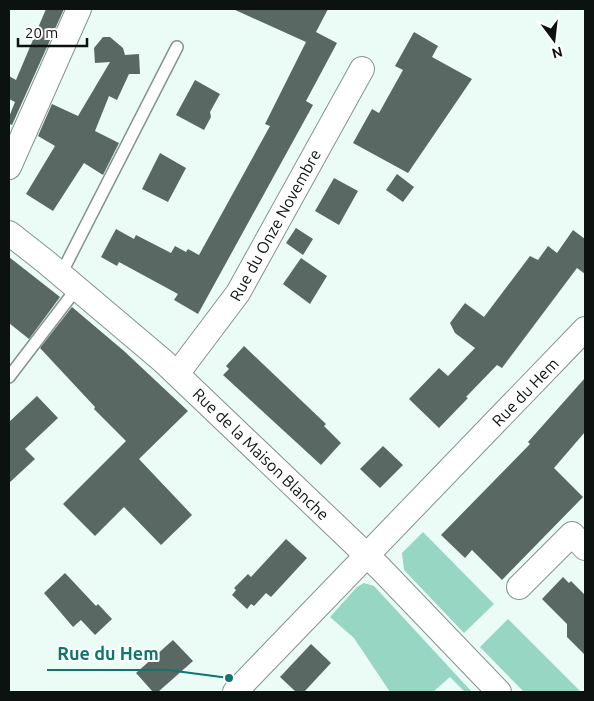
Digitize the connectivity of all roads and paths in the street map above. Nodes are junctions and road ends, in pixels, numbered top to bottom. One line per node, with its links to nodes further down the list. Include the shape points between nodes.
1 (79, 9): 4 (street)
2 (177, 47): 6 (lane)
3 (362, 69): 8 (street, Rue du Onze Novembre, via 238,293)
4 (9, 166)
5 (9, 233): 6 (street, Rue de la Maison Blanche)
6 (69, 281): 8 (street, Rue de la Maison Blanche); 9 (lane)
7 (585, 329): 11 (street, Rue du Hem)
8 (177, 374): 11 (street, Rue de la Maison Blanche)
9 (9, 377)
10 (585, 548): 12 (street, via 572,534)
11 (367, 555): 13 (street, Rue du Hem); 14 (street, Rue de la Maison Blanche)
12 (519, 587)
13 (235, 692)
14 (499, 692)

